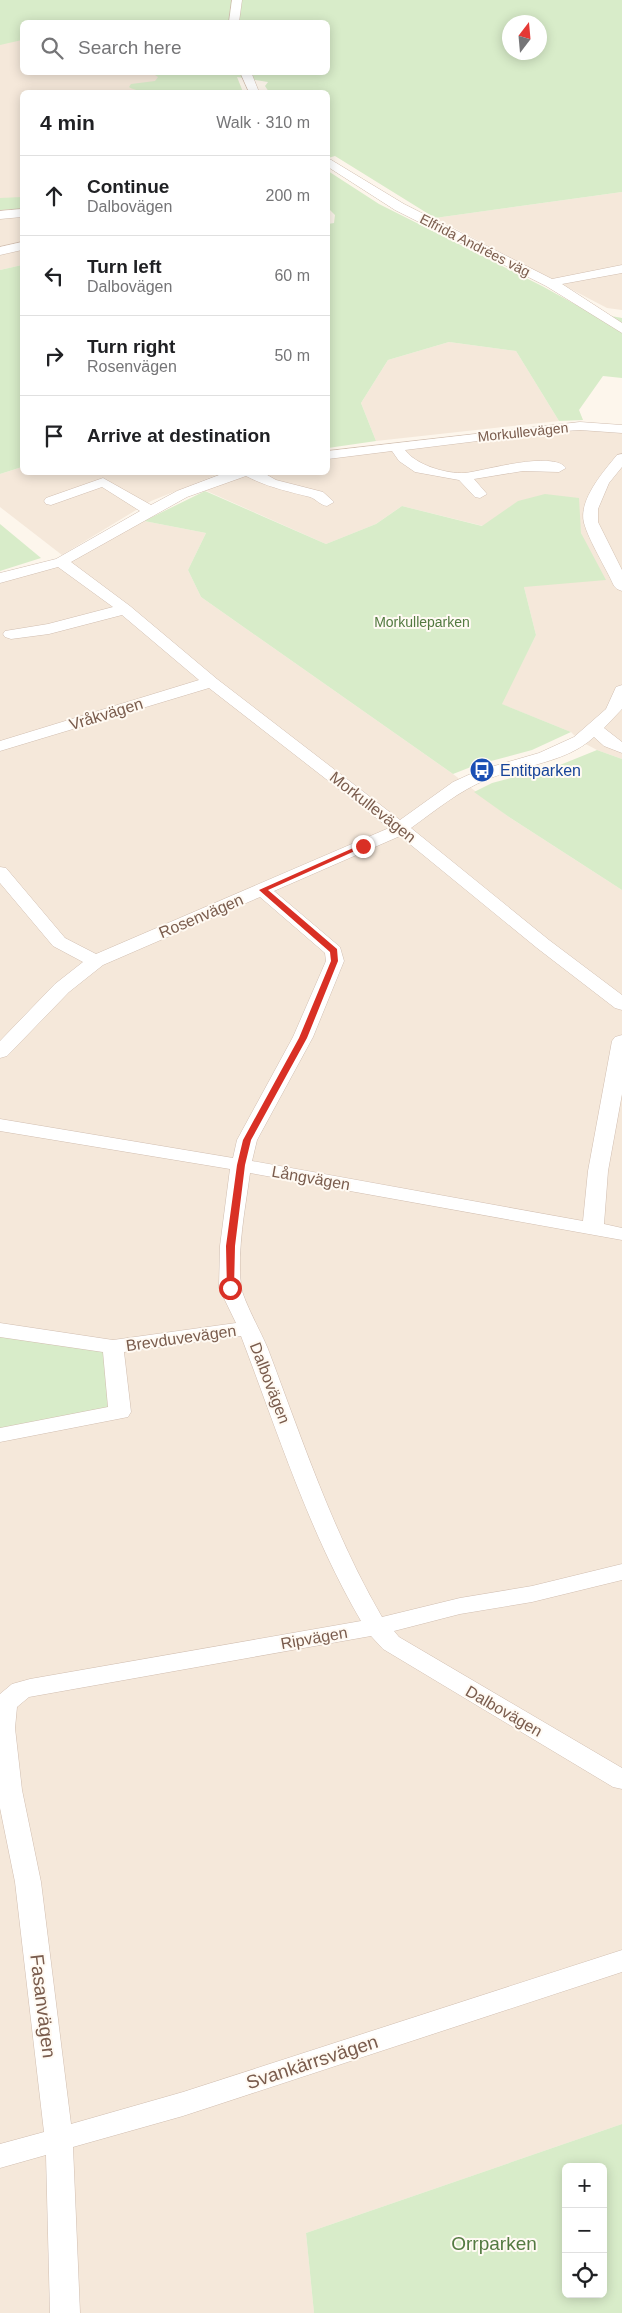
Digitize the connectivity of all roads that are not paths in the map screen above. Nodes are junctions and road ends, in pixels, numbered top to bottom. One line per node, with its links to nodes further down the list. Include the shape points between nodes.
1 (237, 0): 2 (street)
2 (234, 20)
3 (246, 75): 4 (street)
4 (253, 90)
5 (330, 163): 11 (street, Elfrida Andrées väg, via 386,200)
6 (20, 214): 7 (street)
7 (0, 215)
8 (20, 246): 9 (street)
9 (0, 251)
10 (622, 269): 11 (street)
11 (551, 284): 12 (street, Elfrida Andrées väg, via 598,310)
12 (622, 329)
13 (622, 429): 14 (street, Morkullevägen, via 550,428)
14 (395, 446): 15 (street, Morkullevägen); 20 (street, via 404,458 420,469)
15 (330, 455)
16 (622, 458): 27 (street, via 602,482 591,509 591,522)
17 (559, 468): 20 (street, via 541,465 495,469)
18 (235, 475): 24 (street, via 182,494)
19 (248, 475): 23 (street, via 318,495)
20 (464, 478): 21 (street)
21 (480, 494)
22 (51, 500): 24 (street, via 103,482)
23 (328, 502)
24 (150, 511): 25 (street)
25 (61, 562): 26 (street); 28 (street, Morkullevägen)
26 (0, 578)
27 (622, 586)
28 (125, 609): 29 (street, via 49,629); 30 (street, Morkullevägen)
29 (11, 634)
30 (211, 682): 33 (street, Vråkvägen); 35 (street, Morkullevägen)
31 (622, 690): 32 (street, Rosenvägen, via 613,711)
32 (595, 729): 34 (street); 35 (street, Rosenvägen, via 580,741 545,757 483,775 459,786)
33 (0, 746)
34 (622, 748)
35 (399, 827): 37 (street, Rosenvägen, via 393,833); 39 (street, Morkullevägen)
36 (0, 872): 38 (street, via 59,942)
37 (263, 890): 38 (street, Rosenvägen); 43 (street, Dalbovägen, via 334,951 335,961 303,1038 247,1140)
38 (96, 961): 41 (street, Rosenvägen, via 62,988)
39 (622, 1004)
40 (622, 1041): 44 (street, via 598,1171)
41 (0, 1052)
42 (0, 1124): 43 (street, Långvägen)
43 (241, 1165): 44 (street, Långvägen); 46 (street, Dalbovägen, via 230,1246 230,1288)
44 (593, 1229): 45 (street, Långvägen)
45 (622, 1234)
46 (249, 1328): 48 (street, Brevduvevägen); 51 (street, Dalbovägen, via 323,1523 347,1577)
47 (0, 1330): 48 (street, Brevduvevägen)
48 (113, 1347): 49 (street, Brevduvevägen, via 120,1412)
49 (0, 1435)
50 (622, 1572): 51 (street, Ripvägen)
51 (376, 1627): 52 (street, Ripvägen, via 38,1686 21,1690); 53 (street, Dalbovägen, via 391,1643)
52 (4, 1701): 55 (street, Fasanvägen, via 8,1790 28,1882)
53 (622, 1780)
54 (622, 1961): 55 (street, Svankärrsvägen, via 183,2104)
55 (59, 2138): 56 (street, Svankärrsvägen); 57 (street, Fasanvägen)
56 (0, 2156)
57 (65, 2313)

